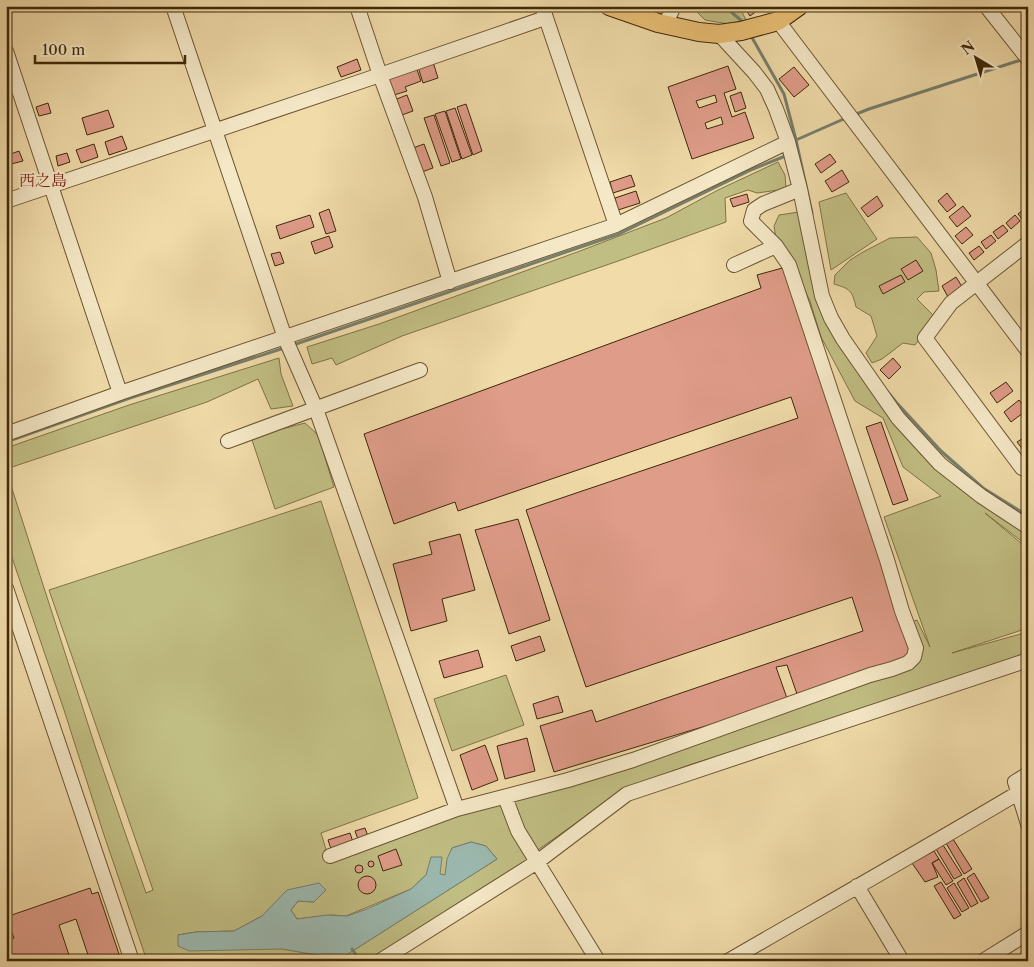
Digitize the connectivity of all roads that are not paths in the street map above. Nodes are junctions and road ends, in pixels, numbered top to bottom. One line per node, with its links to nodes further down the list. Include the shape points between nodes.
1 (173, 6): 14 (street)
2 (357, 6): 13 (street)
3 (609, 6): 9 (main road)
4 (674, 6): 9 (street)
5 (800, 6): 8 (main road)
6 (986, 6): 12 (street)
7 (543, 12): 13 (street); 19 (street)
8 (778, 21): 10 (main road); 24 (street)
9 (665, 25): 10 (main road)
10 (719, 34): 15 (street, via 767,89)
11 (6, 51): 16 (street)
12 (1028, 59)
13 (380, 75): 14 (street); 23 (street, via 425,197)
14 (216, 131): 16 (street); 25 (street)
15 (788, 142): 17 (street); 19 (street)
16 (51, 185): 18 (street); 28 (street)
17 (800, 189): 21 (street, via 754,210 751,221); 33 (street, via 822,296 843,339 898,418 940,464)
18 (6, 200)
19 (616, 226): 23 (street)
20 (1028, 243): 24 (street)
21 (776, 246): 22 (street); 38 (street, via 789,265 916,648 914,658 892,669 633,760)
22 (734, 265)
23 (450, 282): 25 (street)
24 (976, 284): 26 (street); 32 (street, via 951,303 925,338 1022,468)
25 (285, 338): 28 (street); 29 (street)
26 (1028, 351)
27 (420, 370): 29 (street)
28 (120, 393): 30 (street)
29 (316, 409): 31 (street); 39 (street)
30 (6, 434)
31 (228, 441)
32 (1028, 464)
33 (1028, 527)
34 (6, 588): 45 (street)
35 (1028, 660): 42 (street, via 627,794)
36 (1028, 774): 37 (street, via 1015,782)
37 (1018, 793): 40 (street); 43 (street)
38 (505, 797): 39 (street); 42 (street, via 518,831)
39 (457, 809): 41 (street)
40 (1028, 824)
41 (330, 856)
42 (537, 862): 46 (street); 47 (street)
43 (857, 886): 48 (street); 49 (street)
44 (1028, 933): 50 (street)
45 (132, 961)
46 (380, 961)
47 (598, 961)
48 (728, 961)
49 (902, 961)
50 (983, 961)

